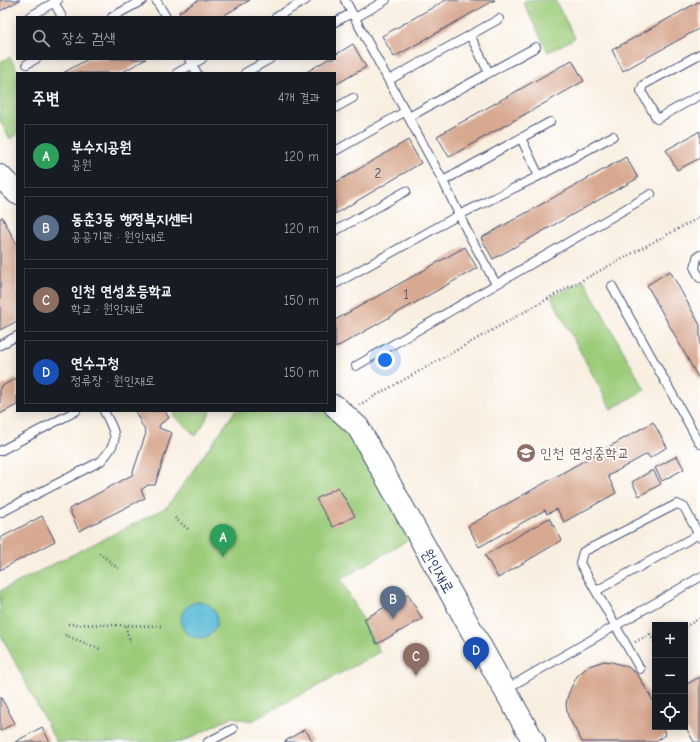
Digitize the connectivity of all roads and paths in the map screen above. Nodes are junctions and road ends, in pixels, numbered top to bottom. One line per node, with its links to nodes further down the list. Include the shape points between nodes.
1 (143, 0): 10 (lane)
2 (156, 0): 11 (lane)
3 (306, 0): 12 (lane)
4 (345, 0): 7 (lane)
5 (386, 0): 7 (lane)
6 (56, 1): 8 (lane); 9 (lane)
7 (353, 15): 14 (lane); 26 (lane)
8 (31, 16)
9 (62, 16)
10 (114, 16)
11 (165, 16)
12 (278, 16)
13 (499, 20): 15 (lane)
14 (336, 22)
15 (470, 35): 25 (lane); 26 (lane)
16 (536, 47): 25 (lane)
17 (700, 54): 27 (lane, via 642,85 641,91 657,119)
18 (34, 60): 21 (lane)
19 (268, 60): 24 (lane)
20 (191, 62): 22 (lane); 23 (lane)
21 (26, 64)
22 (178, 72)
23 (196, 72)
24 (247, 72)
25 (489, 73): 30 (lane)
26 (389, 80): 30 (lane)
27 (700, 95)
28 (353, 98): 29 (lane)
29 (336, 107)
30 (407, 114): 34 (lane); 36 (lane)
31 (550, 122): 33 (lane)
32 (613, 136): 35 (lane)
33 (521, 138): 35 (lane); 36 (lane)
34 (336, 150)
35 (539, 176): 39 (lane)
36 (443, 181): 39 (lane)
37 (406, 191): 41 (lane)
38 (651, 194): 45 (lane)
39 (459, 215): 44 (lane); 45 (lane)
40 (700, 217): 50 (path)
41 (336, 230)
42 (700, 255): 43 (lane, via 697,256 695,269)
43 (700, 278)
44 (336, 283)
45 (496, 284): 49 (lane)
46 (612, 286): 53 (lane)
47 (16, 337): 48 (lane)
48 (0, 345)
49 (356, 366)
50 (339, 409): 76 (main road, 원인재로, via 358,428)
51 (74, 412): 54 (lane)
52 (104, 412): 55 (lane, via 115,433 115,440 111,450 101,461)
53 (700, 444)
54 (0, 451)
55 (0, 513)
56 (175, 518): 57 (path)
57 (189, 530)
58 (699, 536): 62 (lane); 62 (lane, via 684,507 677,504 584,552 580,563)
59 (99, 553): 60 (path)
60 (120, 570)
61 (700, 577): 68 (lane)
62 (596, 591): 68 (lane)
63 (700, 618): 65 (path)
64 (68, 624): 66 (path)
65 (688, 625)
66 (126, 626): 67 (path); 72 (path)
67 (160, 626)
68 (616, 626): 73 (lane); 76 (lane)
69 (650, 634): 71 (path); 73 (path)
70 (65, 635): 74 (path)
71 (652, 638)
72 (131, 642)
73 (627, 646): 75 (lane)
74 (100, 649)
75 (640, 669)
76 (505, 690): 79 (main road, 원인재로)
77 (233, 729): 78 (lane)
78 (208, 742)
79 (534, 742)

